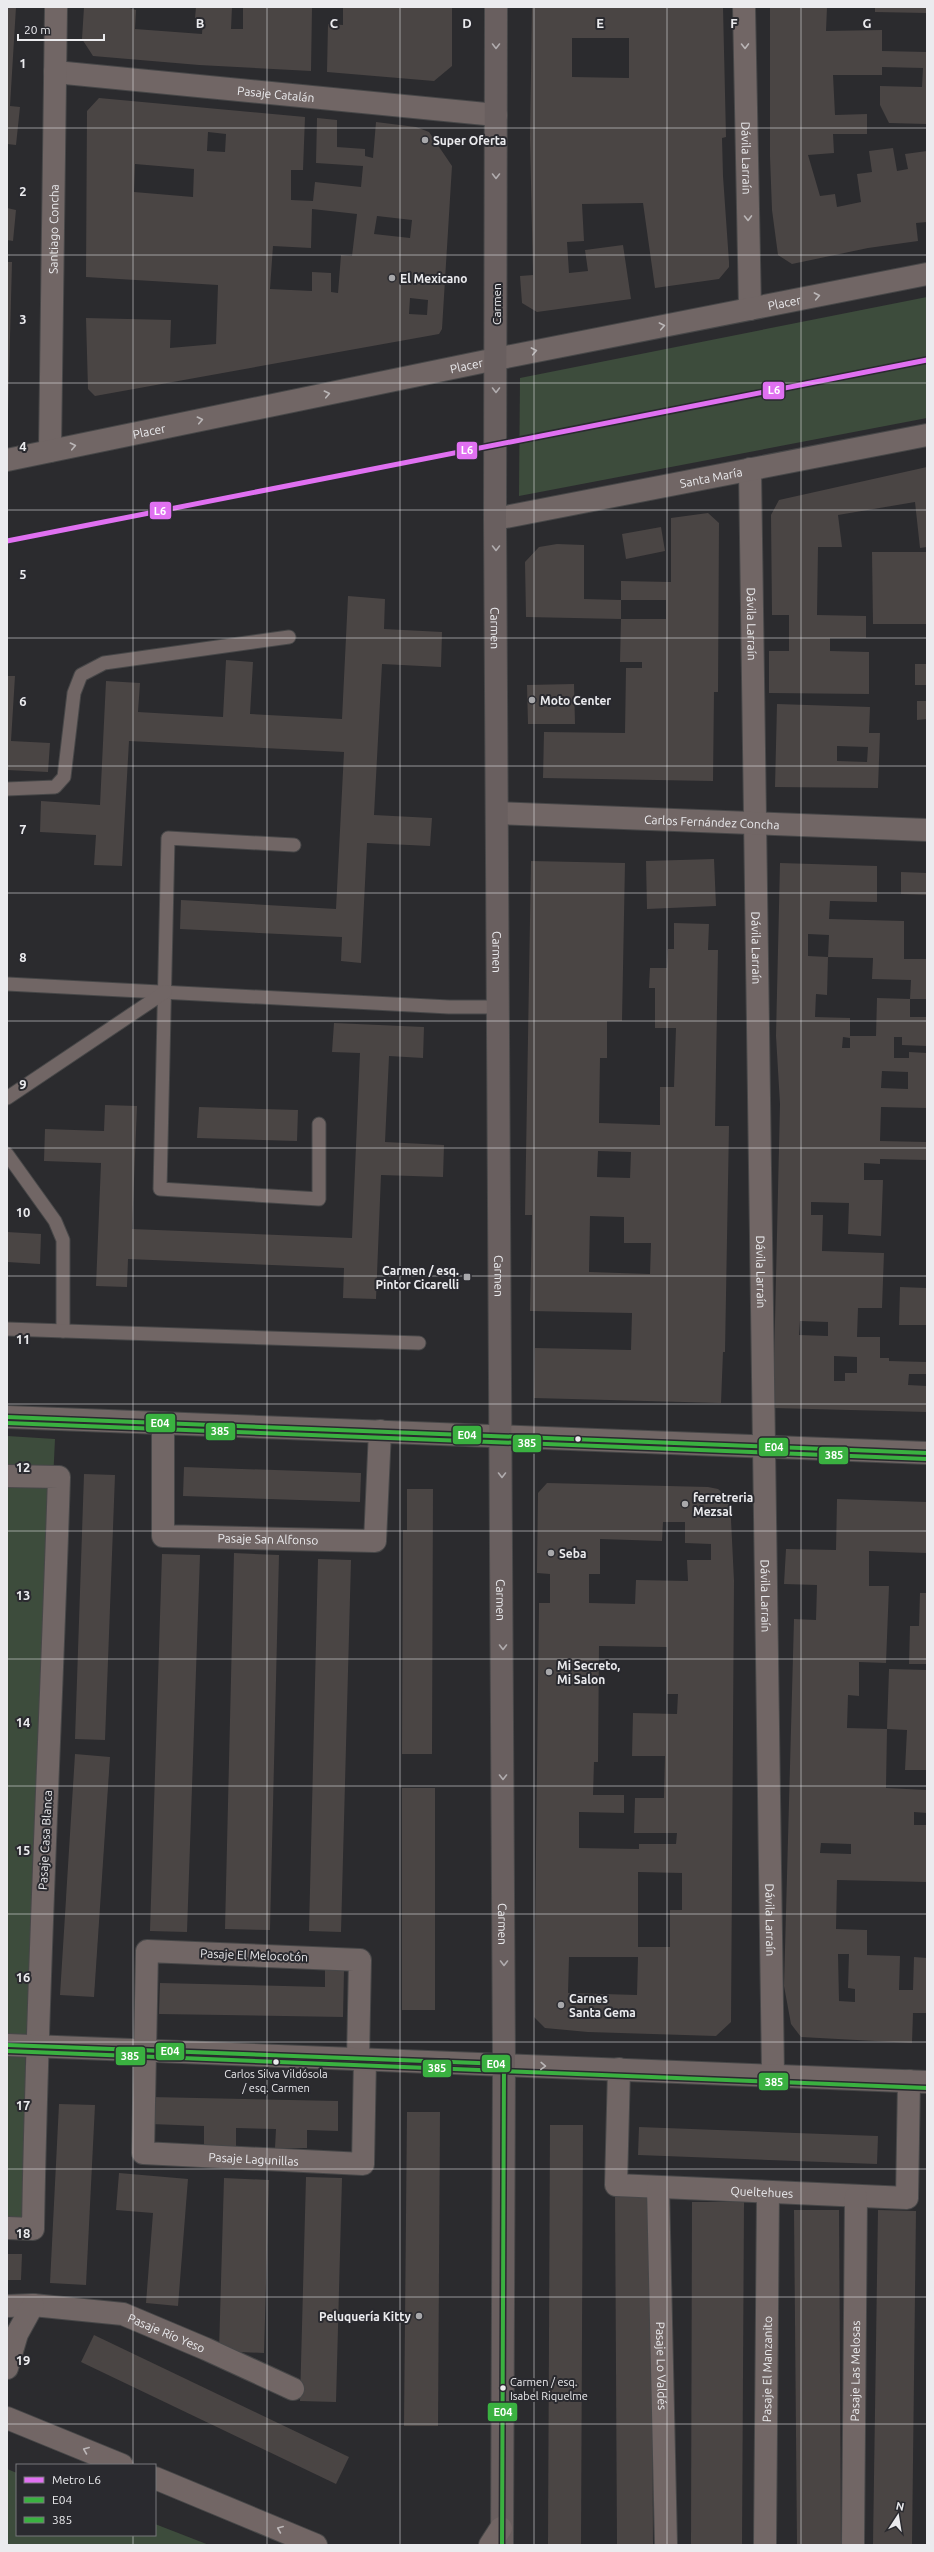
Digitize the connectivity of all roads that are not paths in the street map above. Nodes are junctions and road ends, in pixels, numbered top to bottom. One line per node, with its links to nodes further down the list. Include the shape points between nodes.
1 (56, 7): 4 (street, Santiago Concha)
2 (496, 7): 5 (main road, Carmen, one-way to 5)
3 (744, 7): 7 (street, Dávila Larraín, one-way to 7)
4 (55, 72): 5 (street, Pasaje Catalán); 10 (street, Santiago Concha)
5 (496, 115): 8 (main road, Carmen, one-way to 8)
6 (927, 274): 7 (street, Placer, one-way to 6)
7 (750, 309): 8 (street, Placer, one-way to 7)
8 (496, 359): 10 (street, Placer, one-way to 8); 13 (main road, Carmen, one-way to 13)
9 (927, 435): 12 (street, Santa María)
10 (50, 451): 11 (street, Placer)
11 (7, 460)
12 (750, 469): 13 (street, Santa María); 17 (street, Dávila Larraín)
13 (496, 518): 16 (main road, Carmen, one-way to 16)
14 (289, 637): 15 (lane, via 104,663 81,675 74,693 64,777 55,787)
15 (7, 789)
16 (497, 813): 17 (street, Carlos Fernández Concha); 22 (main road, Carmen)
17 (754, 823): 18 (street, Carlos Fernández Concha); 33 (street, Dávila Larraín)
18 (927, 830)
19 (294, 845): 21 (lane, via 168,838)
20 (7, 984): 21 (lane)
21 (165, 992): 22 (lane, via 450,1007); 23 (lane); 24 (lane, via 160,1189 319,1199)
22 (500, 1007): 32 (main road, Carmen)
23 (7, 1098)
24 (319, 1124)
25 (7, 1154): 27 (lane, via 55,1221 63,1240)
26 (7, 1329): 27 (lane)
27 (63, 1331): 28 (lane)
28 (418, 1343)
29 (7, 1417): 30 (street)
30 (163, 1423): 31 (street); 31 (street, Pasaje San Alfonso, via 163,1536 376,1541)
31 (380, 1431): 32 (street)
32 (502, 1436): 33 (street); 40 (main road, Carmen, one-way to 40)
33 (763, 1447): 34 (street); 42 (street, Dávila Larraín)
34 (927, 1454)
35 (7, 1476): 37 (street, Pasaje Casa Blanca, via 59,1477 51,1729)
36 (7, 2045): 37 (street)
37 (36, 2046): 38 (street); 47 (street, Pasaje Casa Blanca, via 33,2229)
38 (144, 2050): 39 (street); 39 (street, Pasaje El Melocotón, via 147,1951 306,1957 360,1960); 39 (street, Pasaje Lagunillas, via 143,2153 363,2164)
39 (362, 2059): 40 (street)
40 (504, 2064): 41 (street, one-way to 41); 55 (main road, Carmen)
41 (619, 2069): 42 (street); 44 (street, Queltehues, via 616,2185)
42 (773, 2076): 43 (street)
43 (918, 2082): 46 (street, Queltehues, via 907,2198)
44 (658, 2187): 45 (street, Queltehues); 57 (street, Pasaje Lo Valdés)
45 (768, 2192): 46 (street, Queltehues); 58 (street, Pasaje El Manzanito)
46 (856, 2197): 59 (street, Pasaje Las Melosas)
47 (7, 2228)
48 (33, 2305): 49 (street, Pasaje Río Yeso); 50 (street, via 17,2334); 51 (street, Pasaje Río Yeso, via 122,2314)
49 (7, 2306)
50 (7, 2368)
51 (293, 2389)
52 (7, 2418): 53 (main road, one-way to 52)
53 (120, 2464)
54 (156, 2478): 56 (main road, one-way to 54)
55 (498, 2539)
56 (316, 2545)
57 (666, 2545)
58 (765, 2545)
59 (852, 2545)

